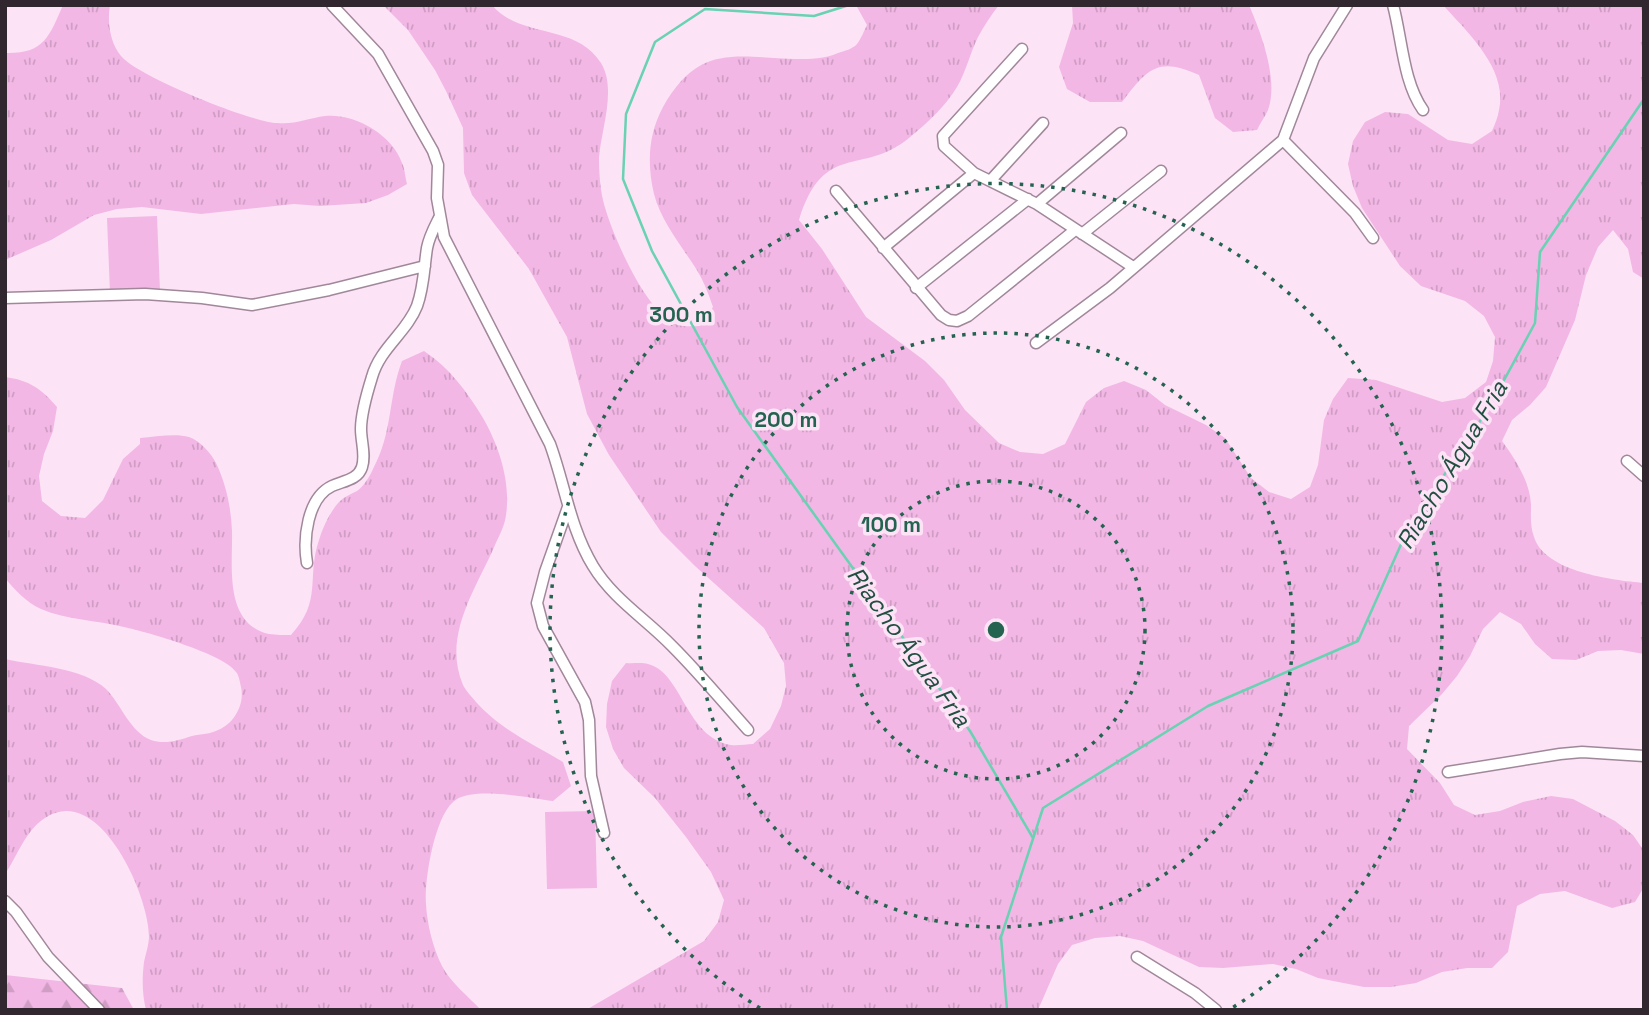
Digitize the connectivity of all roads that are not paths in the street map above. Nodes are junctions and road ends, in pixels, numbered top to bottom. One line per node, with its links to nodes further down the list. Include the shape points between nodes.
1 (332, 5): 14 (street, via 378,54 433,151 438,165)
2 (1347, 5): 8 (street, via 1314,58)
3 (1393, 5): 5 (street, via 1409,74)
4 (1022, 49): 10 (street, via 943,136 947,150)
5 (1423, 110)
6 (1043, 123): 11 (street)
7 (1121, 133): 13 (street)
8 (1283, 140): 16 (street); 19 (street)
9 (1161, 170): 15 (street)
10 (974, 173): 11 (street); 17 (street)
11 (990, 180): 13 (street)
12 (836, 191): 17 (street)
13 (1033, 201): 15 (street); 20 (street)
14 (440, 218): 18 (street, via 431,235); 25 (street, via 451,253 551,444)
15 (1079, 232): 19 (street); 20 (street, via 957,321 941,315)
16 (1373, 238)
17 (883, 248): 20 (street)
18 (425, 266): 21 (street, via 252,305 145,295); 26 (street, via 412,317 380,357 372,375 361,429 363,466 318,500 304,535)
19 (1133, 267): 22 (street)
20 (916, 288)
21 (5, 298)
22 (1036, 343)
23 (1627, 461): 24 (street)
24 (1644, 476)
25 (568, 507): 27 (street, via 579,540 610,589 672,645); 30 (street, via 537,603 543,626 585,702 592,776)
26 (307, 563)
27 (748, 730)
28 (1644, 756): 29 (street, via 1583,752)
29 (1448, 772)
30 (604, 833)
31 (5, 901): 33 (street, via 48,957)
32 (1137, 957): 34 (street)
33 (99, 1010)
34 (1216, 1010)

